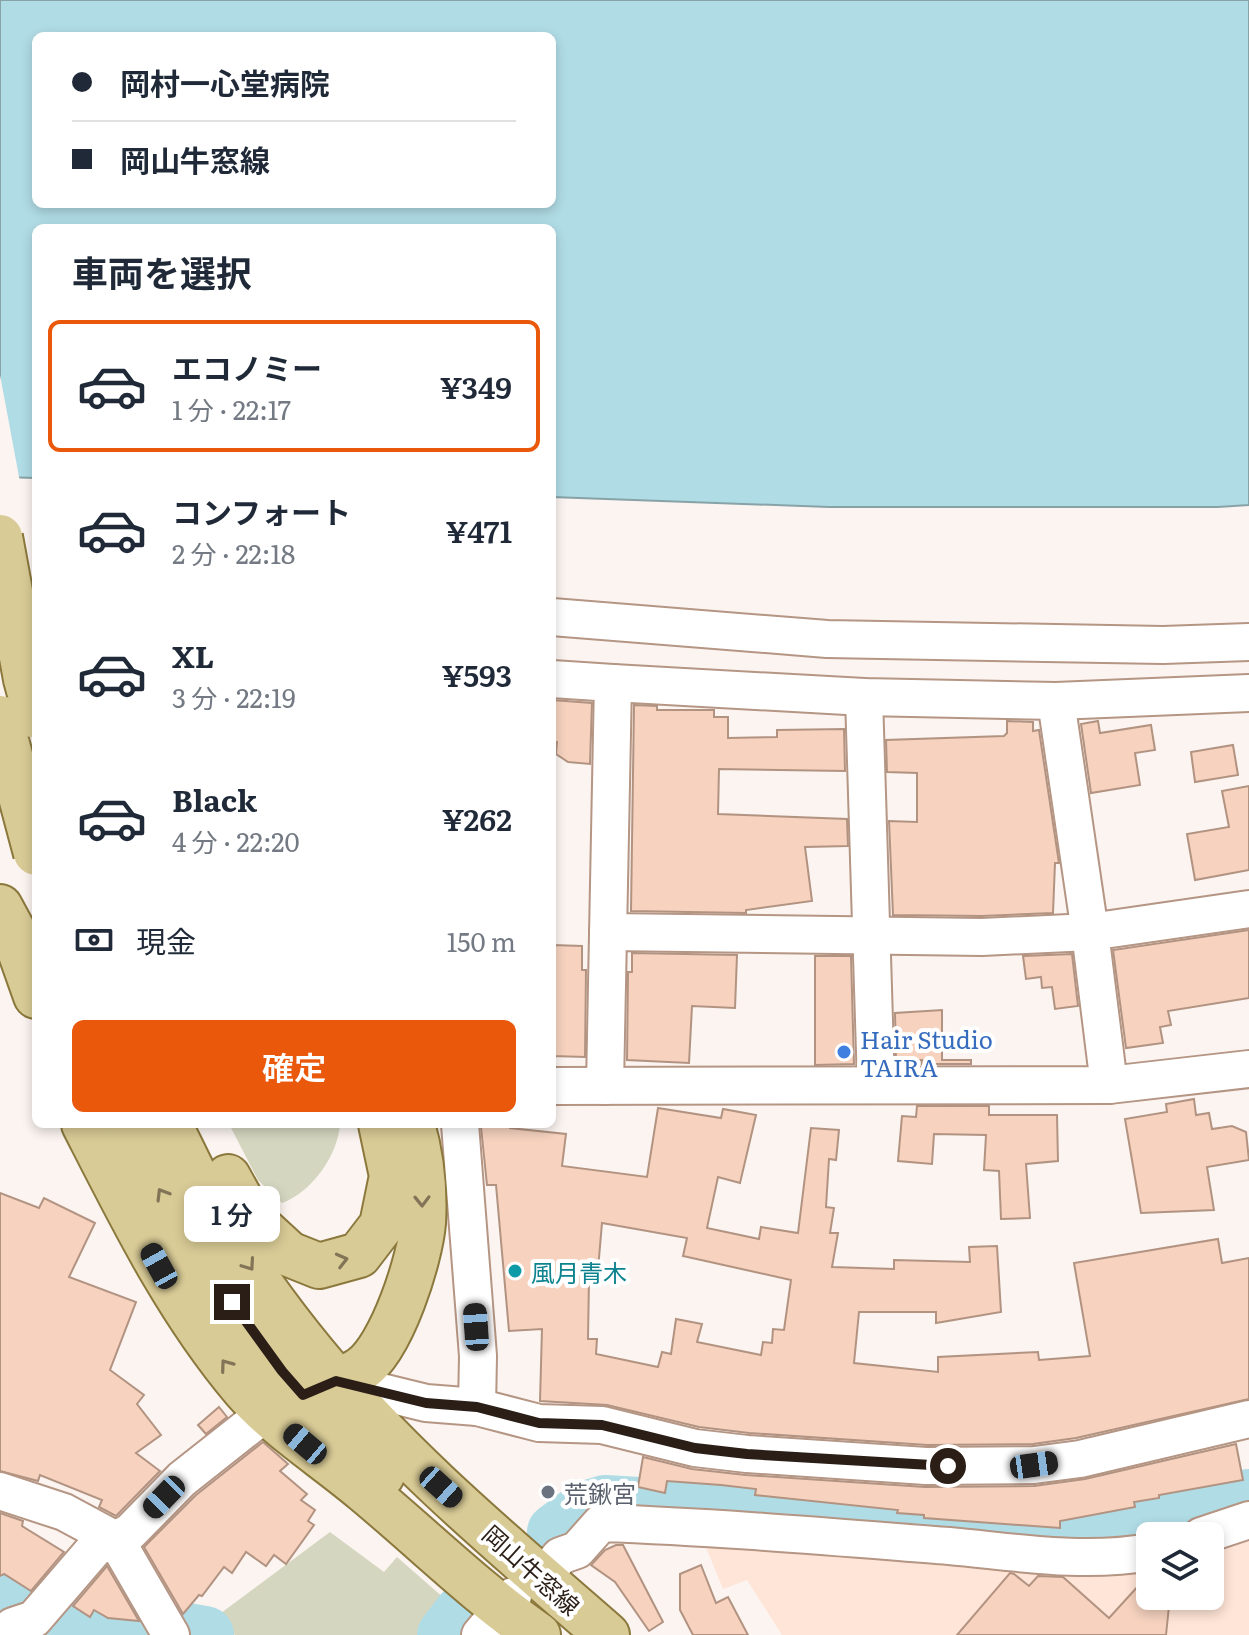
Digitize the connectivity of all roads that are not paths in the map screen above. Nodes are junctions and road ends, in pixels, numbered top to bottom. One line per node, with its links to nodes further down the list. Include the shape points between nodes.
1 (0, 537): 10 (main road, bridge)
2 (556, 617): 5 (street, via 827,639)
3 (0, 638): 4 (street)
4 (32, 641)
5 (1249, 642)
6 (556, 679): 7 (street)
7 (613, 683): 9 (street); 20 (street)
8 (1249, 693): 11 (street)
9 (864, 697): 11 (street); 22 (street)
10 (32, 701)
11 (1056, 701): 21 (street)
12 (0, 718): 17 (main road, bridge)
13 (0, 738): 14 (main road)
14 (32, 758)
15 (0, 773): 16 (main road)
16 (32, 792)
17 (32, 838)
18 (0, 907): 23 (main road)
19 (1249, 909): 21 (street)
20 (608, 932): 22 (street); 28 (street)
21 (1090, 932): 22 (street); 26 (street)
22 (873, 937): 25 (street)
23 (32, 985)
24 (1249, 1069): 26 (street)
25 (876, 1085): 26 (street); 28 (street)
26 (1109, 1085)
27 (556, 1086): 28 (street)
28 (605, 1086)
29 (86, 1128): 36 (main road, one-way to 29, via 230,1371 174,1293)
30 (129, 1128): 36 (main road, 岡山牛窓線, one-way to 30, via 192,1243)
31 (171, 1128): 36 (main road, 岡山牛窓線, one-way to 36, via 213,1210 277,1306)
32 (197, 1128): 33 (main road, one-way to 33, via 252,1220 289,1254 319,1266 359,1255 382,1225 392,1176)
33 (382, 1128)
34 (413, 1128): 36 (main road, one-way to 36, via 423,1222 418,1254 385,1340 362,1369)
35 (460, 1128): 37 (street, via 478,1356)
36 (302, 1396): 37 (street); 42 (street, via 182,1479); 44 (main road, via 366,1491); 44 (main road, 岡山牛窓線, via 402,1451)
37 (477, 1407): 38 (street, via 539,1423 602,1425 695,1448 926,1466 1080,1459)
38 (1249, 1419)
39 (0, 1491): 42 (street, via 64,1512)
40 (1249, 1520): 41 (street)
41 (1224, 1528)
42 (116, 1540): 45 (street, via 96,1547); 46 (street)
43 (1136, 1554): 44 (street, via 1048,1558 697,1526 601,1523 577,1550 560,1556)
44 (509, 1605): 47 (main road); 48 (main road, 岡山牛窓線); 49 (main road, 岡山牛窓線)
45 (19, 1627)
46 (171, 1635)
47 (538, 1635)
48 (553, 1635)
49 (607, 1635)

